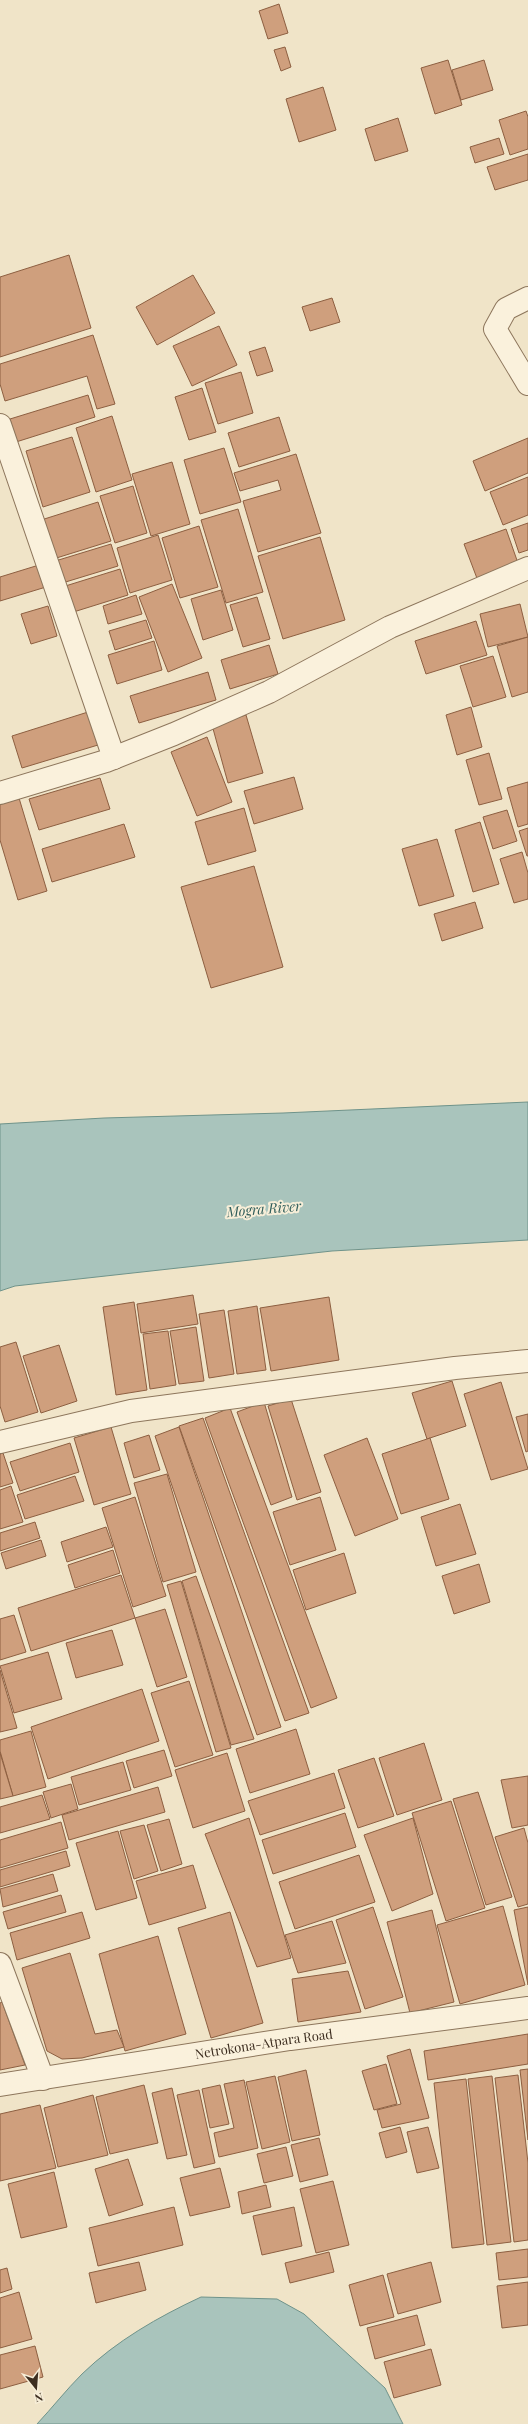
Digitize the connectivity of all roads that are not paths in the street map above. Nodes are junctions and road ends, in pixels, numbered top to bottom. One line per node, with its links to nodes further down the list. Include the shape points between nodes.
1 (528, 298): 2 (street, via 506,309 495,329)
2 (528, 384)
3 (0, 425): 5 (street)
4 (528, 568): 5 (street, via 390,626 269,692)
5 (114, 758): 6 (street)
6 (0, 793)
7 (528, 1361): 8 (street, via 455,1368 131,1412)
8 (0, 1442)
9 (0, 1964): 11 (street)
10 (528, 2008): 11 (street, Netrokona-Atpara Road, via 290,2040)
11 (43, 2079): 12 (street, Netrokona-Atpara Road)
12 (0, 2085)

